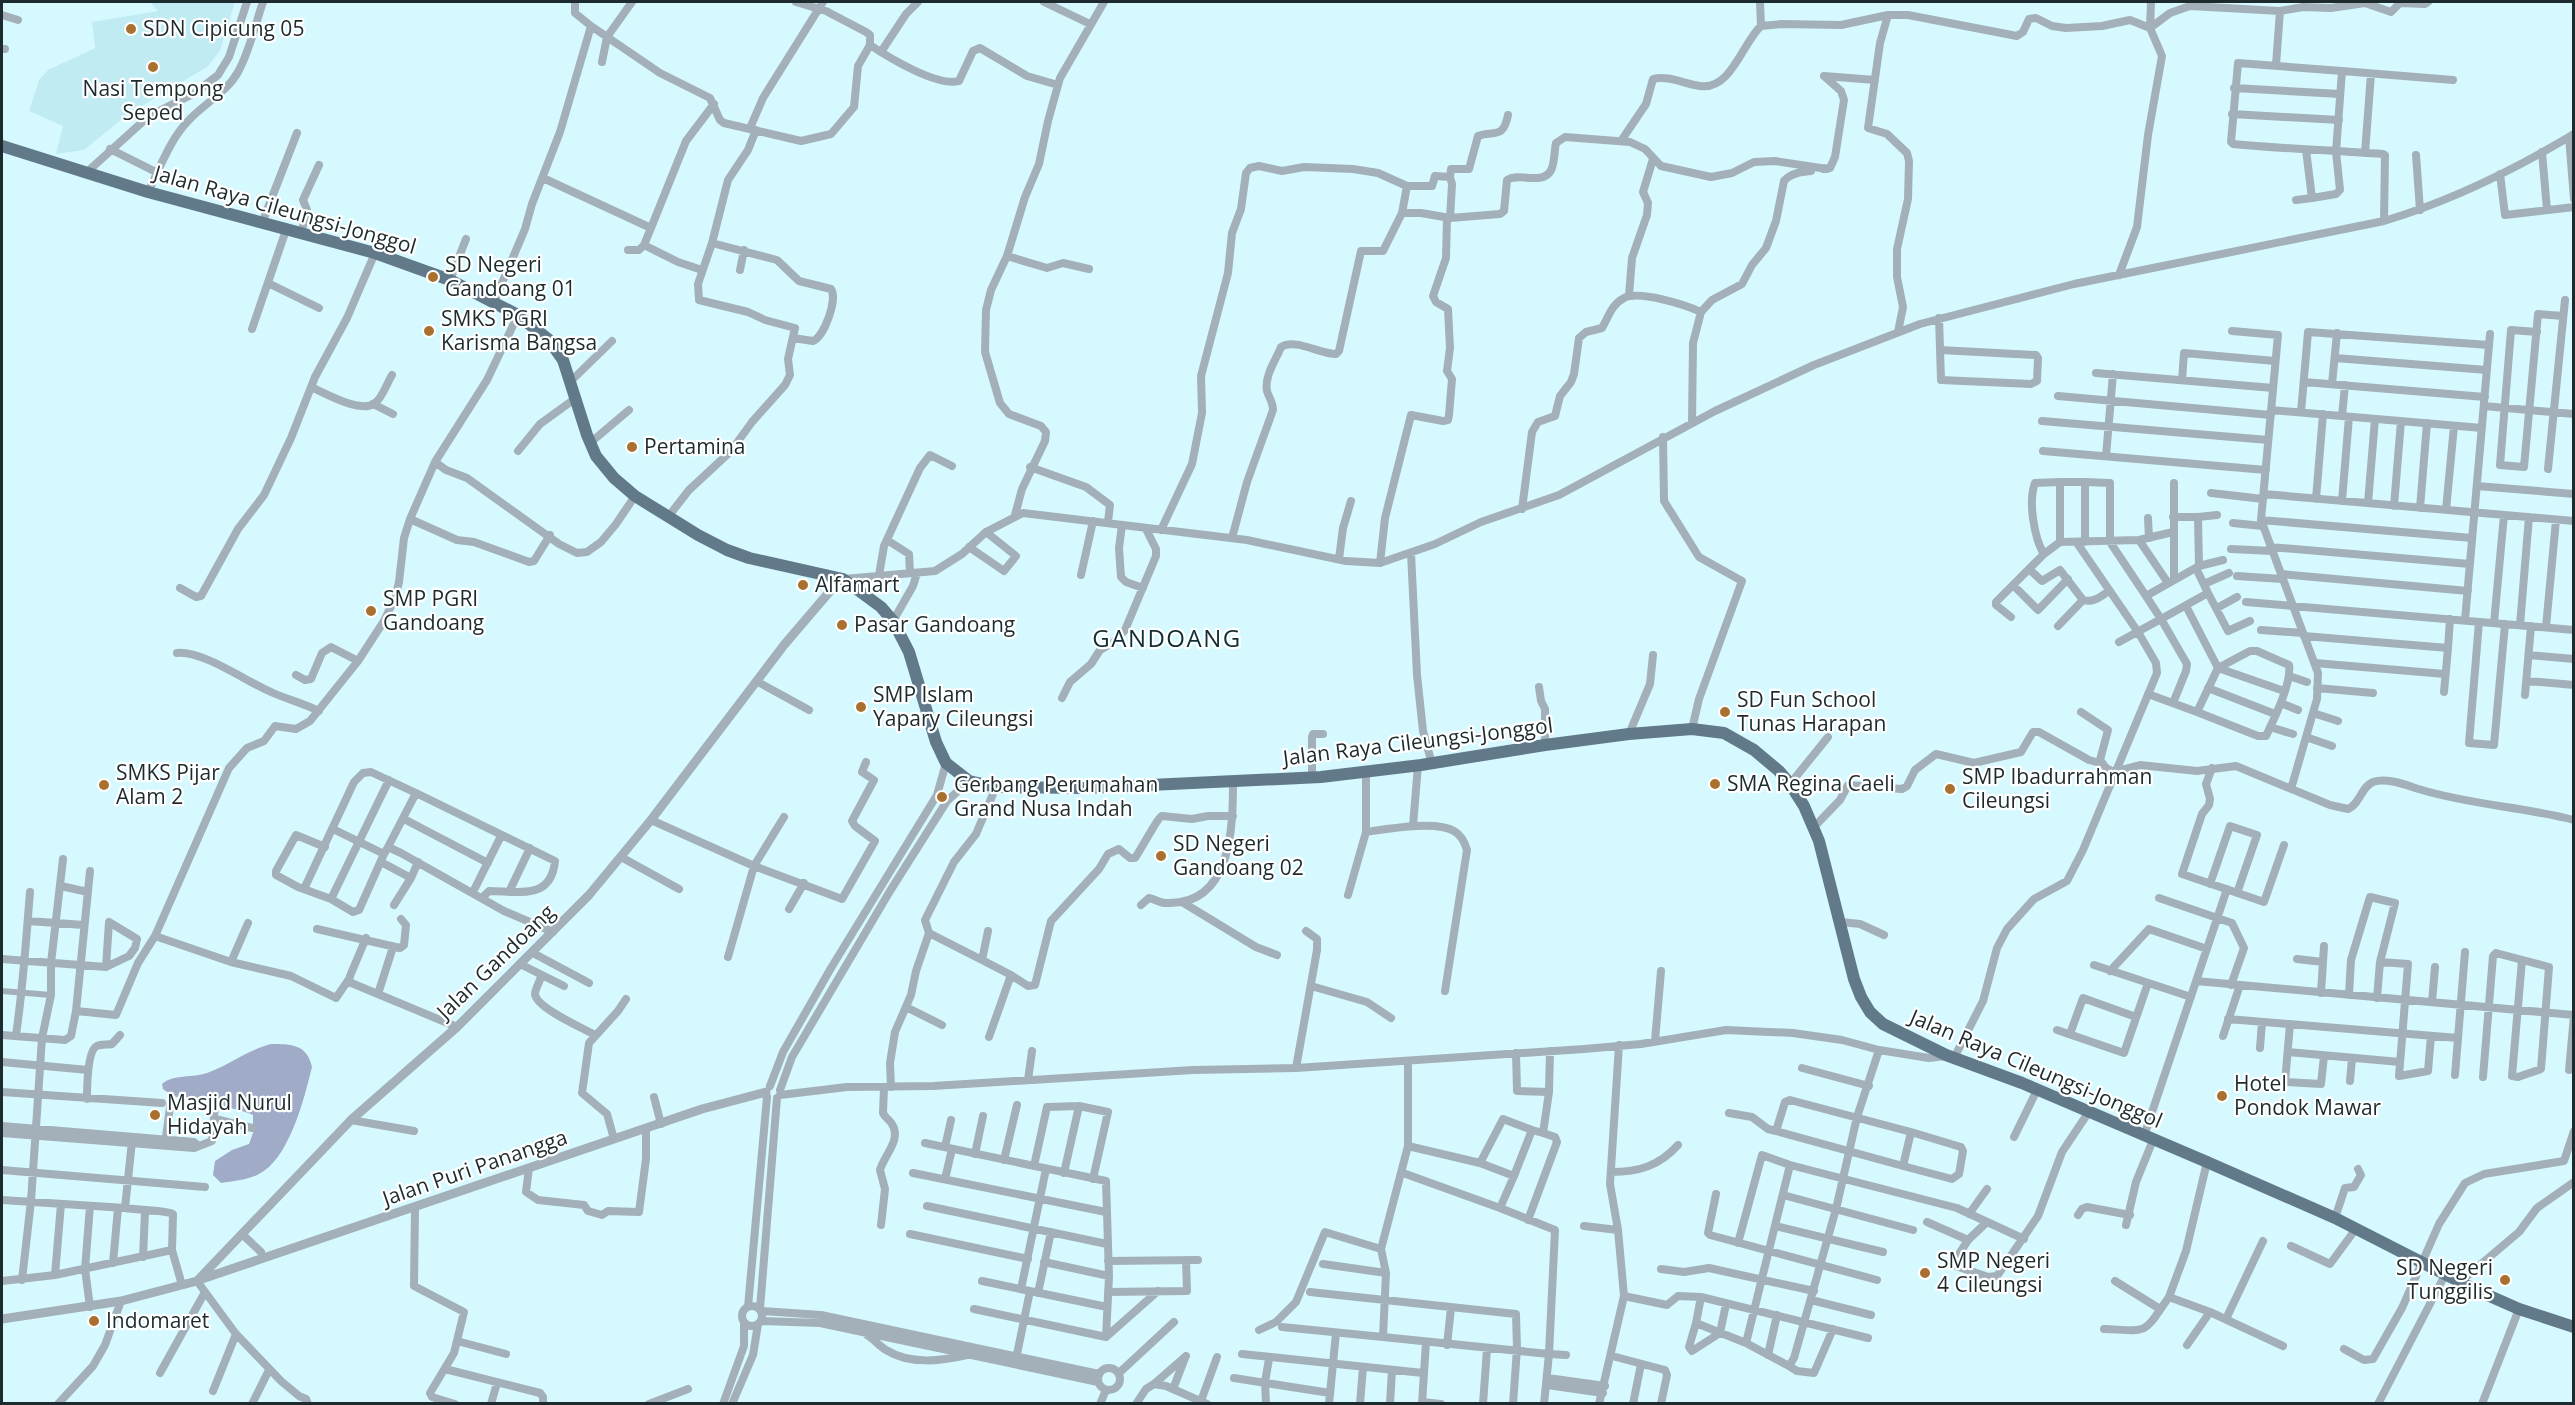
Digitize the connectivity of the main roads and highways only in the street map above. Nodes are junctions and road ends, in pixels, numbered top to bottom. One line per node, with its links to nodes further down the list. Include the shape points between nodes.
1 (2, 146): 2 (main road, Jalan Raya Cileungsi-Jonggol, via 148,192 375,253 450,280 518,315 549,339 563,360 596,456 635,496 698,535 738,554 840,579 881,607 909,652 946,763 969,780 996,788 1086,788 1312,778 1629,734 1692,729 1733,737 1754,750 1790,784 1804,806 1814,827 1854,978 1870,1012 1883,1024 1950,1056 2336,1218 2519,1309)
2 (2574, 1327)

